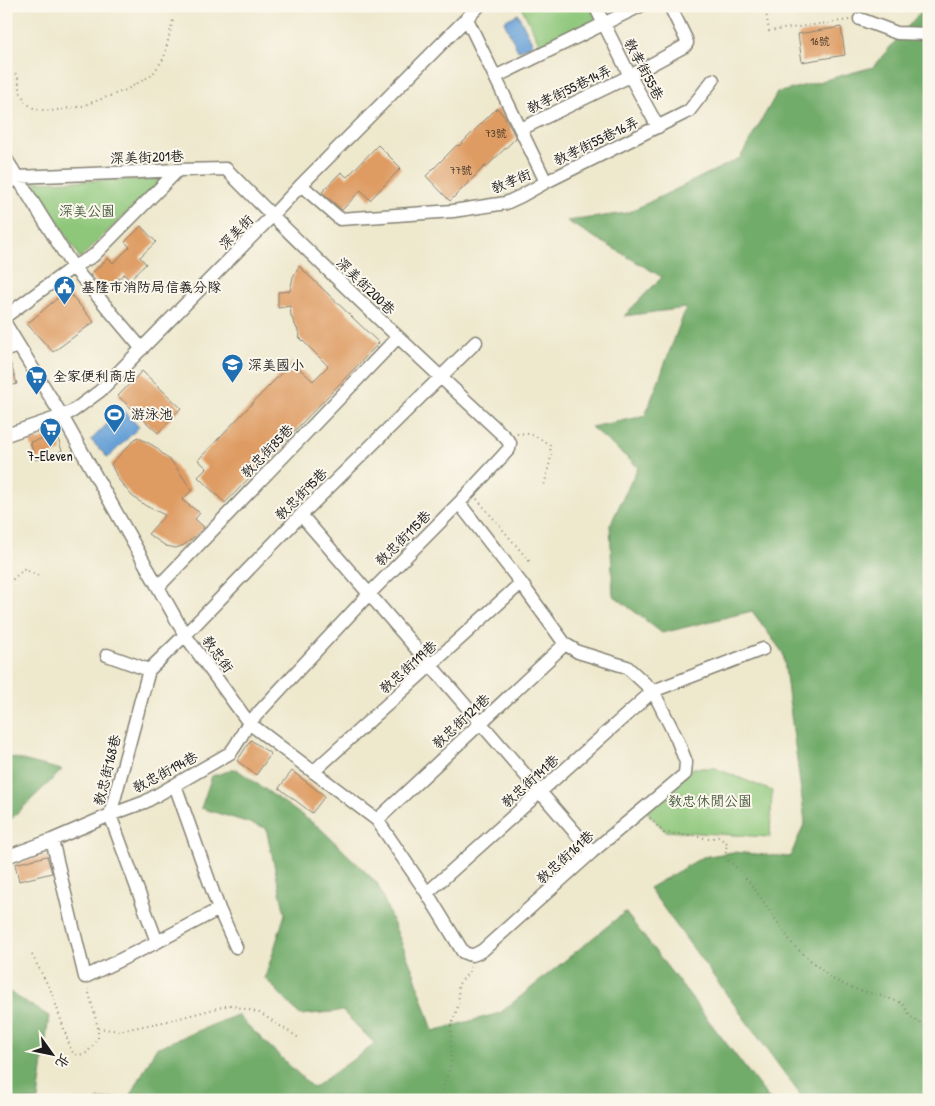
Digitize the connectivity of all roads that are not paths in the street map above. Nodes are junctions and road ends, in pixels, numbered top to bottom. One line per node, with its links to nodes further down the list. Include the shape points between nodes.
1 (479, 6): 5 (street)
2 (595, 6): 7 (street, 教孝街55巷)
3 (640, 6): 7 (street)
4 (670, 6): 9 (street, 教孝街55巷14弄, via 687,43)
5 (467, 19): 10 (street, 教孝街); 18 (street, 深美街)
6 (860, 19): 8 (street, via 897,33)
7 (604, 23): 9 (street, 教孝街55巷); 10 (street)
8 (929, 34)
9 (630, 76): 12 (street, 教孝街55巷); 13 (street, 教孝街55巷14弄)
10 (495, 77): 13 (street, 教孝街)
11 (713, 80): 12 (street, 教孝街55巷16弄, via 688,111)
12 (658, 127): 17 (street, 教孝街55巷16弄)
13 (521, 129): 17 (street, 教孝街)
14 (6, 159): 16 (street)
15 (178, 170): 16 (street, 深美街201巷); 20 (street, 深美街201巷, via 226,169); 21 (street, via 93,256)
16 (17, 177): 19 (street); 21 (street)
17 (546, 182): 18 (street, 教孝街, via 506,203 486,207 340,219)
18 (301, 185): 20 (street, 深美街)
19 (6, 186)
20 (272, 216): 24 (street, 深美街200巷); 27 (street, 深美街)
21 (73, 267): 22 (street); 27 (street)
22 (6, 316)
23 (6, 325): 26 (street, 教忠街)
24 (398, 337): 29 (street, 深美街200巷); 35 (street, 教忠街85巷)
25 (476, 342): 29 (street, 教忠街95巷)
26 (19, 346): 28 (street); 30 (street, 教忠街)
27 (142, 349): 30 (street, 深美街, via 100,391)
28 (6, 350)
29 (440, 376): 32 (street, 教忠街115巷, via 510,443 509,449); 33 (street, 教忠街95巷)
30 (62, 416): 31 (street, 深美街); 35 (street, 教忠街)
31 (6, 435)
32 (459, 503): 34 (street); 36 (street, 教忠街115巷)
33 (301, 515): 36 (street); 37 (street, 教忠街95巷)
34 (521, 582): 38 (street); 41 (street, 教忠街119巷)
35 (158, 587): 37 (street, 教忠街)
36 (369, 594): 41 (street); 44 (street, 教忠街115巷)
37 (185, 635): 42 (street); 44 (street, 教忠街)
38 (565, 644): 43 (street, via 578,652 627,667); 45 (street, 教忠街121巷)
39 (764, 649): 43 (street)
40 (107, 655): 42 (street)
41 (431, 666): 45 (street); 46 (street, 教忠街119巷)
42 (149, 670): 49 (street, 教忠街168巷)
43 (653, 692): 48 (street, 教忠街141巷); 52 (street, 教忠街161巷, via 686,762 685,774)
44 (249, 723): 46 (street, 教忠街); 47 (street, 教忠街194巷, via 230,753)
45 (481, 723): 48 (street); 50 (street, 教忠街121巷)
46 (313, 772): 50 (street, 教忠街)
47 (175, 785): 49 (street, 教忠街194巷, via 145,802); 55 (street)
48 (540, 792): 52 (street); 54 (street, 教忠街141巷)
49 (110, 815): 51 (street, 教忠街194巷); 56 (street, 教忠街168巷)
50 (377, 820): 54 (street, 教忠街)
51 (52, 840): 53 (street, 教忠街194巷); 56 (street, via 85,977)
52 (592, 852): 58 (street, 教忠街161巷, via 483,950)
53 (6, 857)
54 (427, 893): 58 (street, 教忠街)
55 (219, 909): 56 (street); 57 (street)
56 (157, 942)
57 (236, 946)
58 (469, 954)

